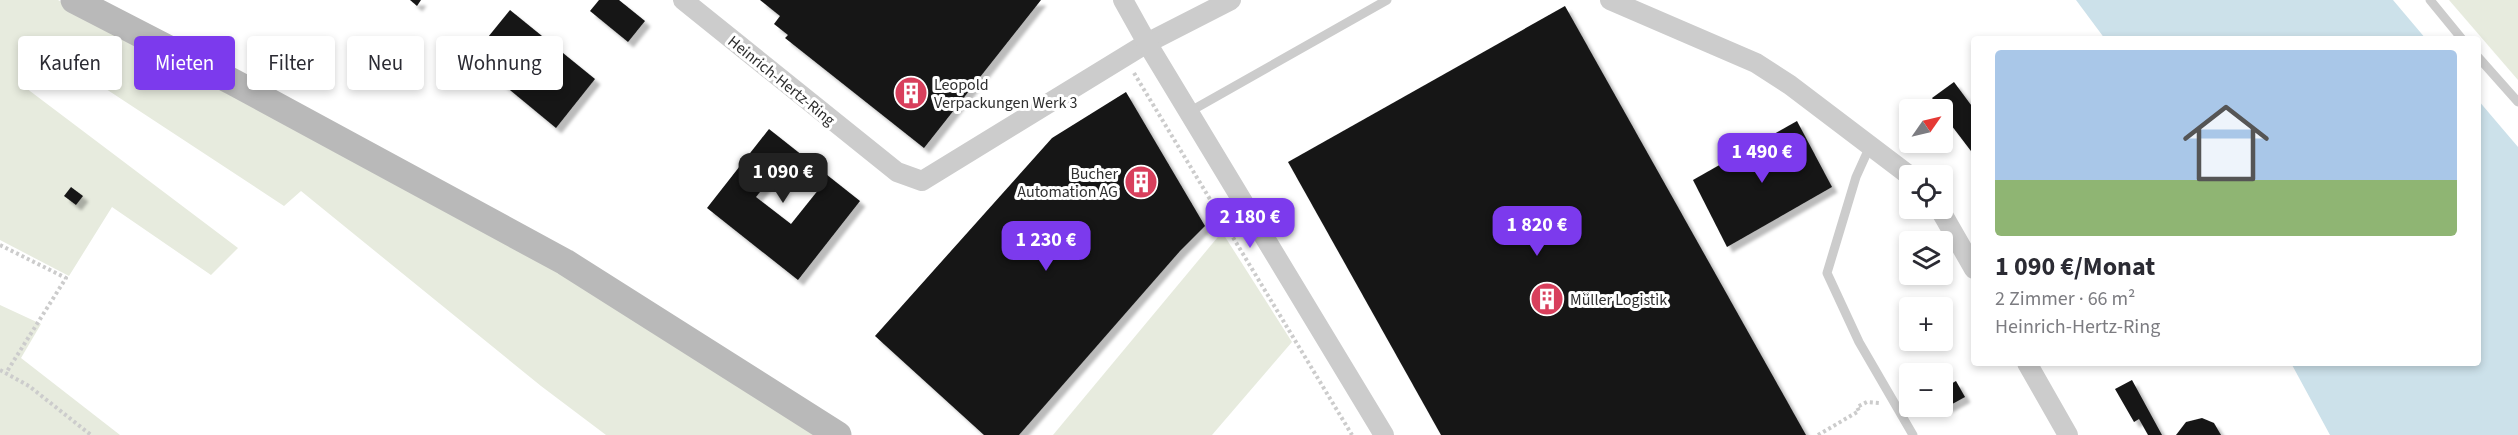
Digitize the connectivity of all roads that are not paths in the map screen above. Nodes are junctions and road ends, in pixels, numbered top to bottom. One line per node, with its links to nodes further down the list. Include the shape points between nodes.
1 (74, 0): 18 (main road, via 565,262)
2 (682, 0): 9 (street, Heinrich-Hertz-Ring, via 897,172 921,181)
3 (1123, 0): 9 (street)
4 (1231, 0): 9 (street, Heinrich-Hertz-Ring)
5 (1387, 0): 12 (lane)
6 (1610, 0): 13 (street, via 1756,63)
7 (2430, 0): 8 (lane)
8 (2460, 36)
9 (1147, 43): 12 (street)
10 (2481, 60): 11 (lane)
11 (2518, 102)
12 (1189, 112): 19 (street)
13 (1870, 146): 14 (street); 20 (lane, via 1856,177 1827,273 1859,342)
14 (1899, 168)
15 (1945, 219): 16 (street)
16 (1971, 264)
17 (2029, 366): 21 (street)
18 (838, 435)
19 (1384, 435)
20 (1914, 435)
21 (2068, 435)

